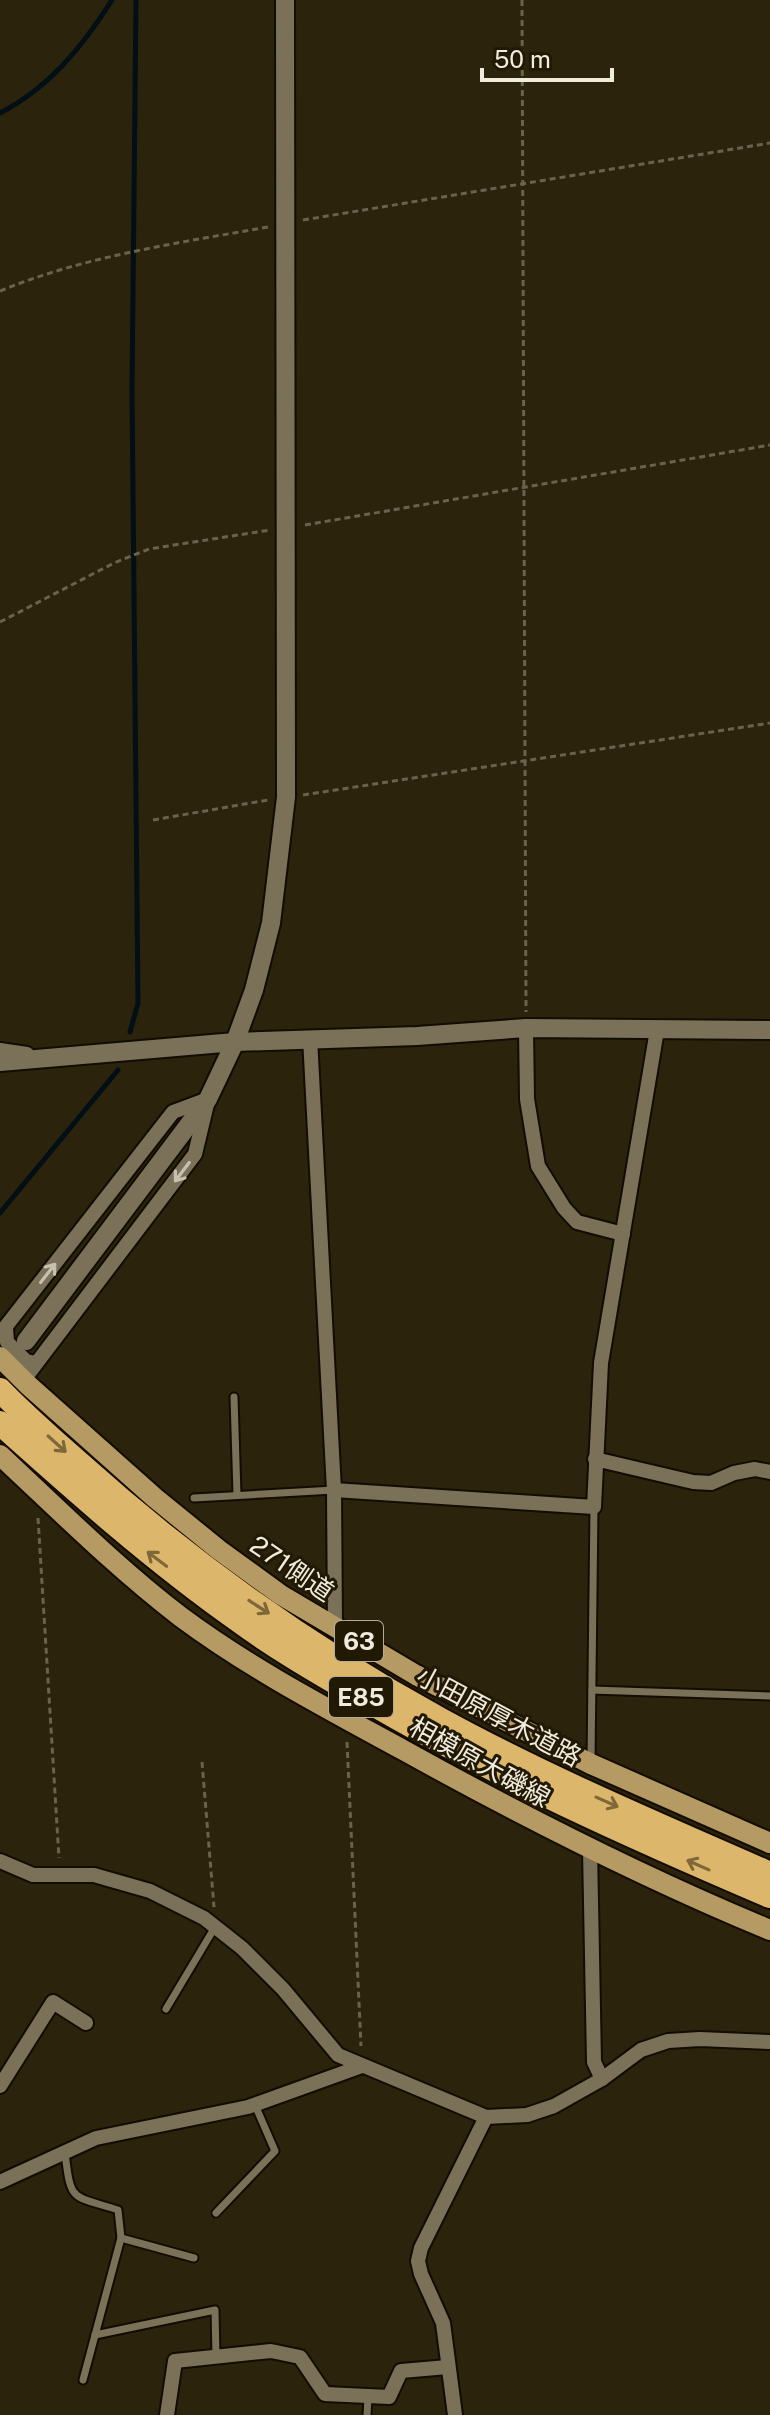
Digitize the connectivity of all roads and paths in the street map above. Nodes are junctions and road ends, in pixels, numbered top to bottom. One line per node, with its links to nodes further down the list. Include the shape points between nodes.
1 (285, 0): 5 (street)
2 (522, 0): 4 (path)
3 (770, 143): 4 (path)
4 (524, 183): 5 (path); 8 (path)
5 (286, 223): 6 (path, via 54,270); 9 (street)
6 (0, 291)
7 (770, 445): 8 (path)
8 (526, 486): 9 (path); 12 (path)
9 (287, 528): 10 (path, via 149,549); 13 (street)
10 (0, 622)
11 (770, 723): 12 (path)
12 (527, 760): 13 (path); 15 (path)
13 (286, 797): 14 (path); 19 (street, via 271,923)
14 (153, 820)
15 (526, 1028): 16 (street); 18 (street); 24 (street, via 527,1099 538,1166 577,1222)
16 (657, 1030): 17 (street); 24 (street)
17 (770, 1030)
18 (310, 1038): 19 (street); 36 (street)
19 (235, 1042): 21 (street); 23 (street)
20 (0, 1050): 21 (street)
21 (49, 1058): 22 (street)
22 (0, 1062)
23 (208, 1099): 25 (street, one-way to 23, via 173,1112); 26 (street); 28 (street, one-way to 28, via 195,1154)
24 (623, 1234): 34 (street, via 601,1363)
25 (3, 1331): 28 (street, via 26,1361)
26 (26, 1341)
27 (0, 1357): 29 (main road, 271側道 / 63)
28 (36, 1363): 29 (street)
29 (23, 1381): 41 (main road, 271側道 / 63, via 219,1550)
30 (0, 1390): 51 (highway, 小田原厚木道路 / E85, one-way to 51, via 140,1518 247,1600 335,1657 440,1719 562,1781)
31 (234, 1397): 38 (lane)
32 (0, 1423): 52 (highway, 小田原厚木道路 / E85, one-way to 32, via 556,1801 431,1738 325,1676 239,1621 129,1538)
33 (0, 1455): 37 (main road, 相模原大磯線)
34 (595, 1459): 35 (street, via 693,1482 711,1483 755,1469); 40 (street)
35 (770, 1472)
36 (334, 1490): 38 (lane); 40 (street); 41 (street)
37 (40, 1492): 44 (main road, 相模原大磯線, via 181,1616 253,1667); 50 (path)
38 (237, 1495): 39 (lane)
39 (194, 1498)
40 (594, 1507): 42 (lane)
41 (335, 1627): 46 (main road, 271側道 / 63, via 416,1675)
42 (592, 1690): 43 (lane); 46 (lane)
43 (770, 1696)
44 (346, 1719): 48 (main road, 相模原大磯線); 58 (path)
45 (202, 1762): 53 (path)
46 (591, 1764): 47 (main road, 271側道 / 63)
47 (770, 1843)
48 (590, 1849): 54 (main road, 相模原大磯線); 59 (street, via 594,2062)
49 (2, 1867): 50 (street, via 33,1875)
50 (60, 1874): 53 (street, via 94,1875 150,1891)
51 (770, 1874)
52 (770, 1896)
53 (215, 1927): 55 (lane); 58 (street, via 283,1989 338,2055)
54 (770, 1930)
55 (166, 2009)
56 (86, 2023): 60 (street, via 53,2002)
57 (770, 2042): 59 (street, via 668,2041 641,2050)
58 (362, 2066): 61 (street); 62 (street)
59 (602, 2079): 62 (street, via 527,2115)
60 (0, 2086)
61 (255, 2105): 63 (street, via 96,2138); 65 (lane, via 275,2151)
62 (486, 2117): 70 (street, via 418,2261 443,2323)
63 (65, 2151): 64 (street); 66 (lane, via 69,2187 78,2197 118,2210)
64 (0, 2182)
65 (216, 2213)
66 (121, 2238): 67 (lane); 68 (lane)
67 (194, 2258)
68 (95, 2335): 69 (lane, via 215,2310); 71 (lane)
69 (216, 2357): 72 (street, via 271,2351 300,2357 325,2394); 73 (street, via 175,2361)
70 (448, 2367): 72 (street, via 401,2371 389,2397); 75 (street)
71 (83, 2380)
72 (368, 2398): 74 (lane)
73 (167, 2415)
74 (367, 2415)
75 (455, 2415)

